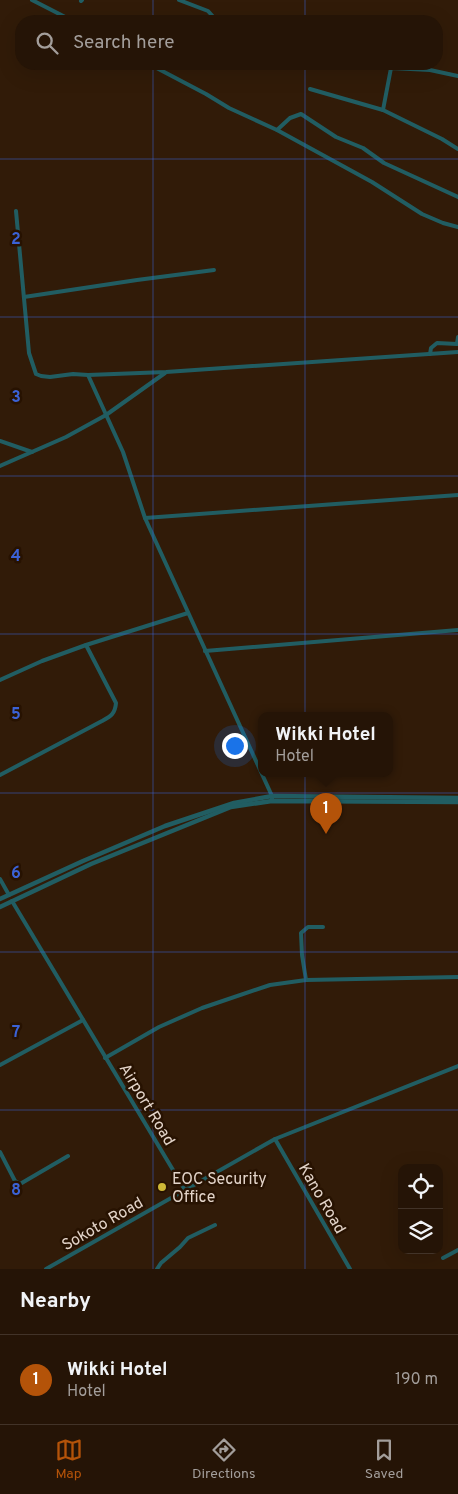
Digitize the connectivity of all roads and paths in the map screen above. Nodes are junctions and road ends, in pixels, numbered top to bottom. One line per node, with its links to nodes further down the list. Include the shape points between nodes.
1 (32, 0): 3 (street)
2 (180, 0): 4 (street)
3 (61, 15)
4 (212, 15)
5 (160, 70): 11 (street)
6 (391, 70): 10 (street)
7 (430, 70): 8 (street)
8 (458, 76)
9 (310, 89): 10 (street)
10 (383, 110): 12 (street)
11 (277, 130): 13 (street, via 290,118 301,114 384,163); 15 (street, via 372,182 422,214)
12 (458, 149)
13 (458, 197)
14 (16, 211): 17 (street)
15 (458, 227)
16 (214, 270): 17 (street)
17 (24, 297): 23 (street, via 29,354 36,374 50,377)
18 (458, 337): 19 (street)
19 (458, 344): 21 (street, via 437,343)
20 (458, 352): 21 (street)
21 (430, 354): 22 (street)
22 (166, 372): 23 (street); 24 (street)
23 (88, 375): 24 (street)
24 (106, 415): 26 (street); 29 (street, via 123,452)
25 (0, 441): 26 (street)
26 (32, 452): 27 (street)
27 (0, 466)
28 (458, 495): 29 (street)
29 (145, 518): 30 (street)
30 (188, 613): 32 (street); 33 (street)
31 (458, 630): 33 (street)
32 (86, 645): 34 (street); 36 (street, via 116,703 115,710 102,722)
33 (205, 651): 35 (street)
34 (0, 680)
35 (258, 767)
36 (0, 775)
37 (262, 777): 38 (street)
38 (272, 798): 39 (street); 40 (street); 42 (street, via 234,803 165,826); 44 (street, via 223,810 91,864)
39 (458, 798)
40 (458, 802)
41 (0, 879): 42 (street)
42 (9, 895): 43 (street)
43 (0, 899)
44 (12, 901): 45 (street); 49 (street, Airport Road)
45 (0, 907)
46 (323, 928): 48 (street, via 308,927 301,933)
47 (458, 977): 48 (street)
48 (306, 980): 50 (street, via 270,985 202,1008 159,1027)
49 (83, 1020): 50 (street, Airport Road); 51 (street)
50 (105, 1058): 56 (street, Airport Road)
51 (0, 1065)
52 (458, 1066): 53 (street, Sokoto Road)
53 (275, 1139): 56 (street, Sokoto Road); 62 (street, Kano Road)
54 (0, 1152): 55 (street, via 15,1181 20,1184)
55 (68, 1156)
56 (185, 1190): 60 (street, Sokoto Road)
57 (216, 1225): 61 (street, via 188,1238)
58 (458, 1250): 59 (street)
59 (443, 1258)
60 (46, 1269)
61 (158, 1269)
62 (350, 1269)

